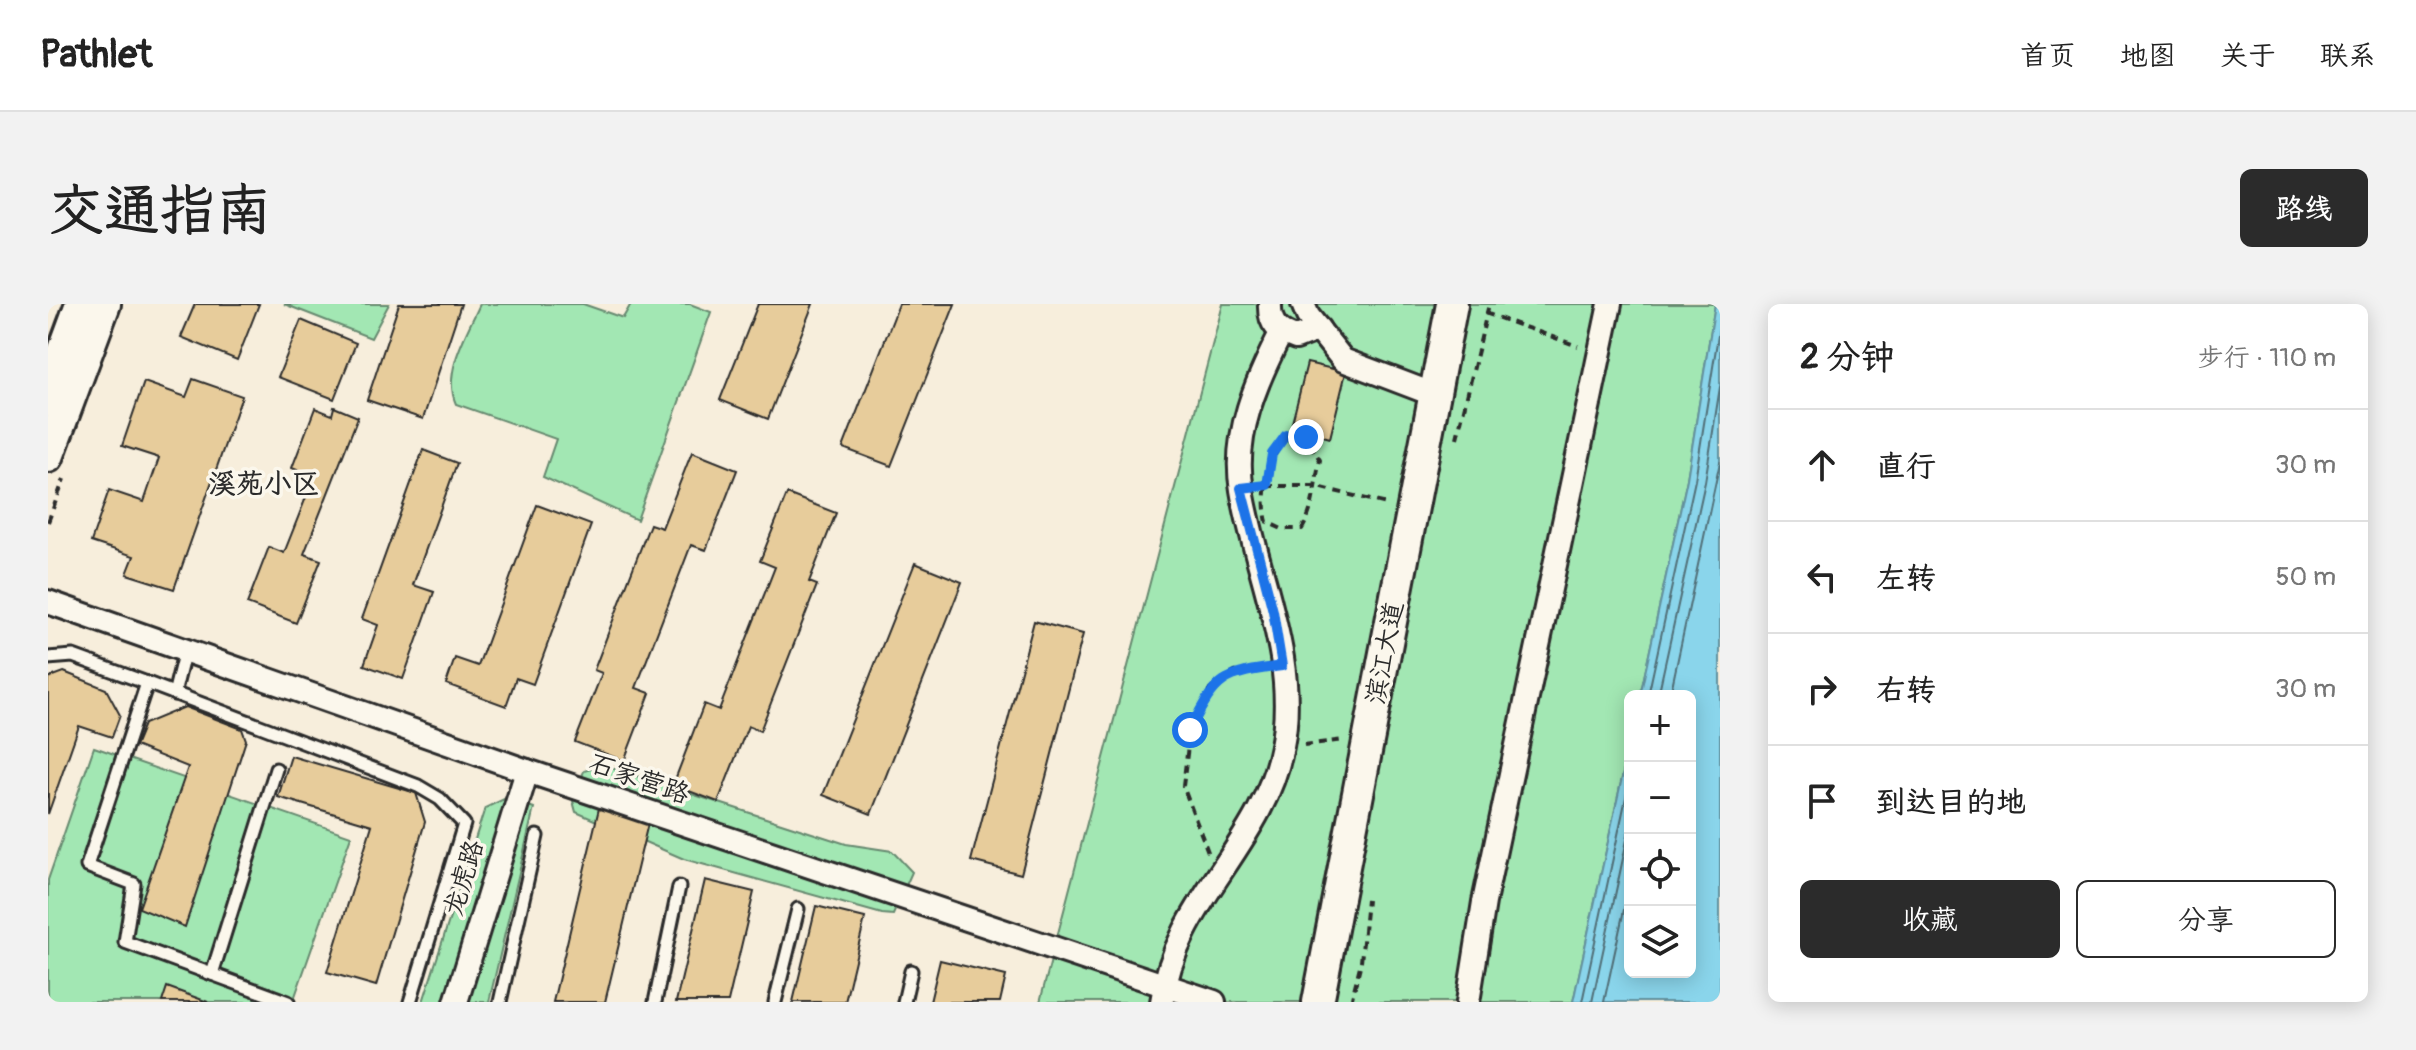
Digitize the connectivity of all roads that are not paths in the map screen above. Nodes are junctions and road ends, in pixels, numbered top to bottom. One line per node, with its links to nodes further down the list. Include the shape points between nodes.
1 (83, 304): 10 (main road)
2 (105, 304): 11 (street)
3 (1270, 304): 8 (street, via 1270,319)
4 (1303, 304): 7 (street)
5 (1452, 304): 9 (street, 滨江大道)
6 (1610, 304): 34 (street, via 1484,902)
7 (1319, 329): 8 (street, via 1296,338); 9 (street, via 1343,360)
8 (1281, 333): 24 (street, via 1244,421 1241,488 1282,666 1282,747 1251,830 1195,907)
9 (1435, 395): 33 (street, 滨江大道)
10 (48, 399)
11 (48, 457)
12 (48, 602): 13 (street, 石家营路)
13 (185, 650): 16 (lane); 18 (street, 石家营路)
14 (48, 658): 15 (lane, via 73,656)
15 (147, 683): 16 (lane); 23 (lane, via 87,866 134,884 125,942)
16 (174, 694): 26 (lane, via 418,786 464,824)
17 (276, 769): 23 (lane)
18 (527, 771): 24 (street, 石家营路); 27 (street, 龙虎路)
19 (537, 836): 28 (lane)
20 (679, 887): 29 (lane)
21 (798, 909): 30 (lane)
22 (911, 971): 31 (lane)
23 (212, 974): 25 (lane)
24 (1163, 994): 32 (street, 石家营路)
25 (288, 1002)
26 (410, 1002)
27 (456, 1002)
28 (500, 1002)
29 (655, 1002)
30 (775, 1002)
31 (904, 1002)
32 (1214, 1002)
33 (1318, 1002)
34 (1468, 1002)

